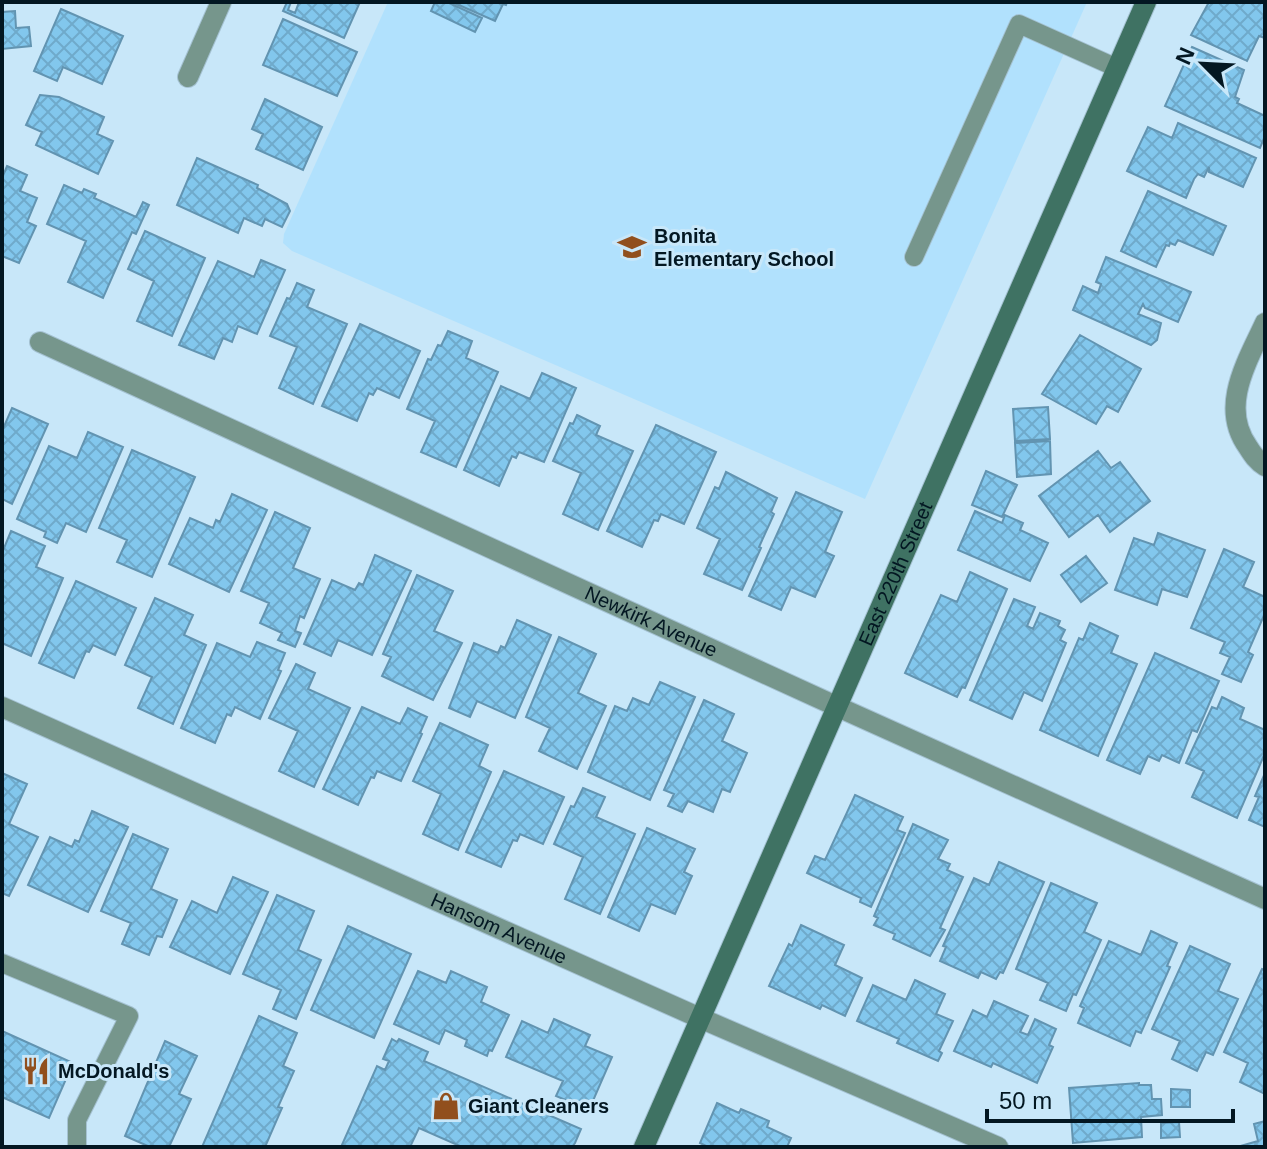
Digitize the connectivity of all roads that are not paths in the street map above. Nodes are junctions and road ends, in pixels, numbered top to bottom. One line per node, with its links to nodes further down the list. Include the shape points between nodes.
1 (221, 2): 4 (street)
2 (1146, 2): 3 (street, East 220th Street)
3 (1117, 68): 5 (lane, via 1019,24); 10 (street, East 220th Street)
4 (188, 77)
5 (914, 257)
6 (1265, 323): 8 (street, via 1239,381 1234,412 1240,436)
7 (40, 342): 10 (street, Newkirk Avenue)
8 (1265, 466)
9 (2, 707): 13 (street, Hansom Avenue)
10 (838, 707): 11 (street, Newkirk Avenue); 13 (street, East 220th Street)
11 (1265, 899)
12 (2, 963): 14 (lane, via 129,1016 77,1120)
13 (700, 1018): 15 (street, East 220th Street); 16 (street, Hansom Avenue)
14 (77, 1147)
15 (644, 1147)
16 (998, 1147)

